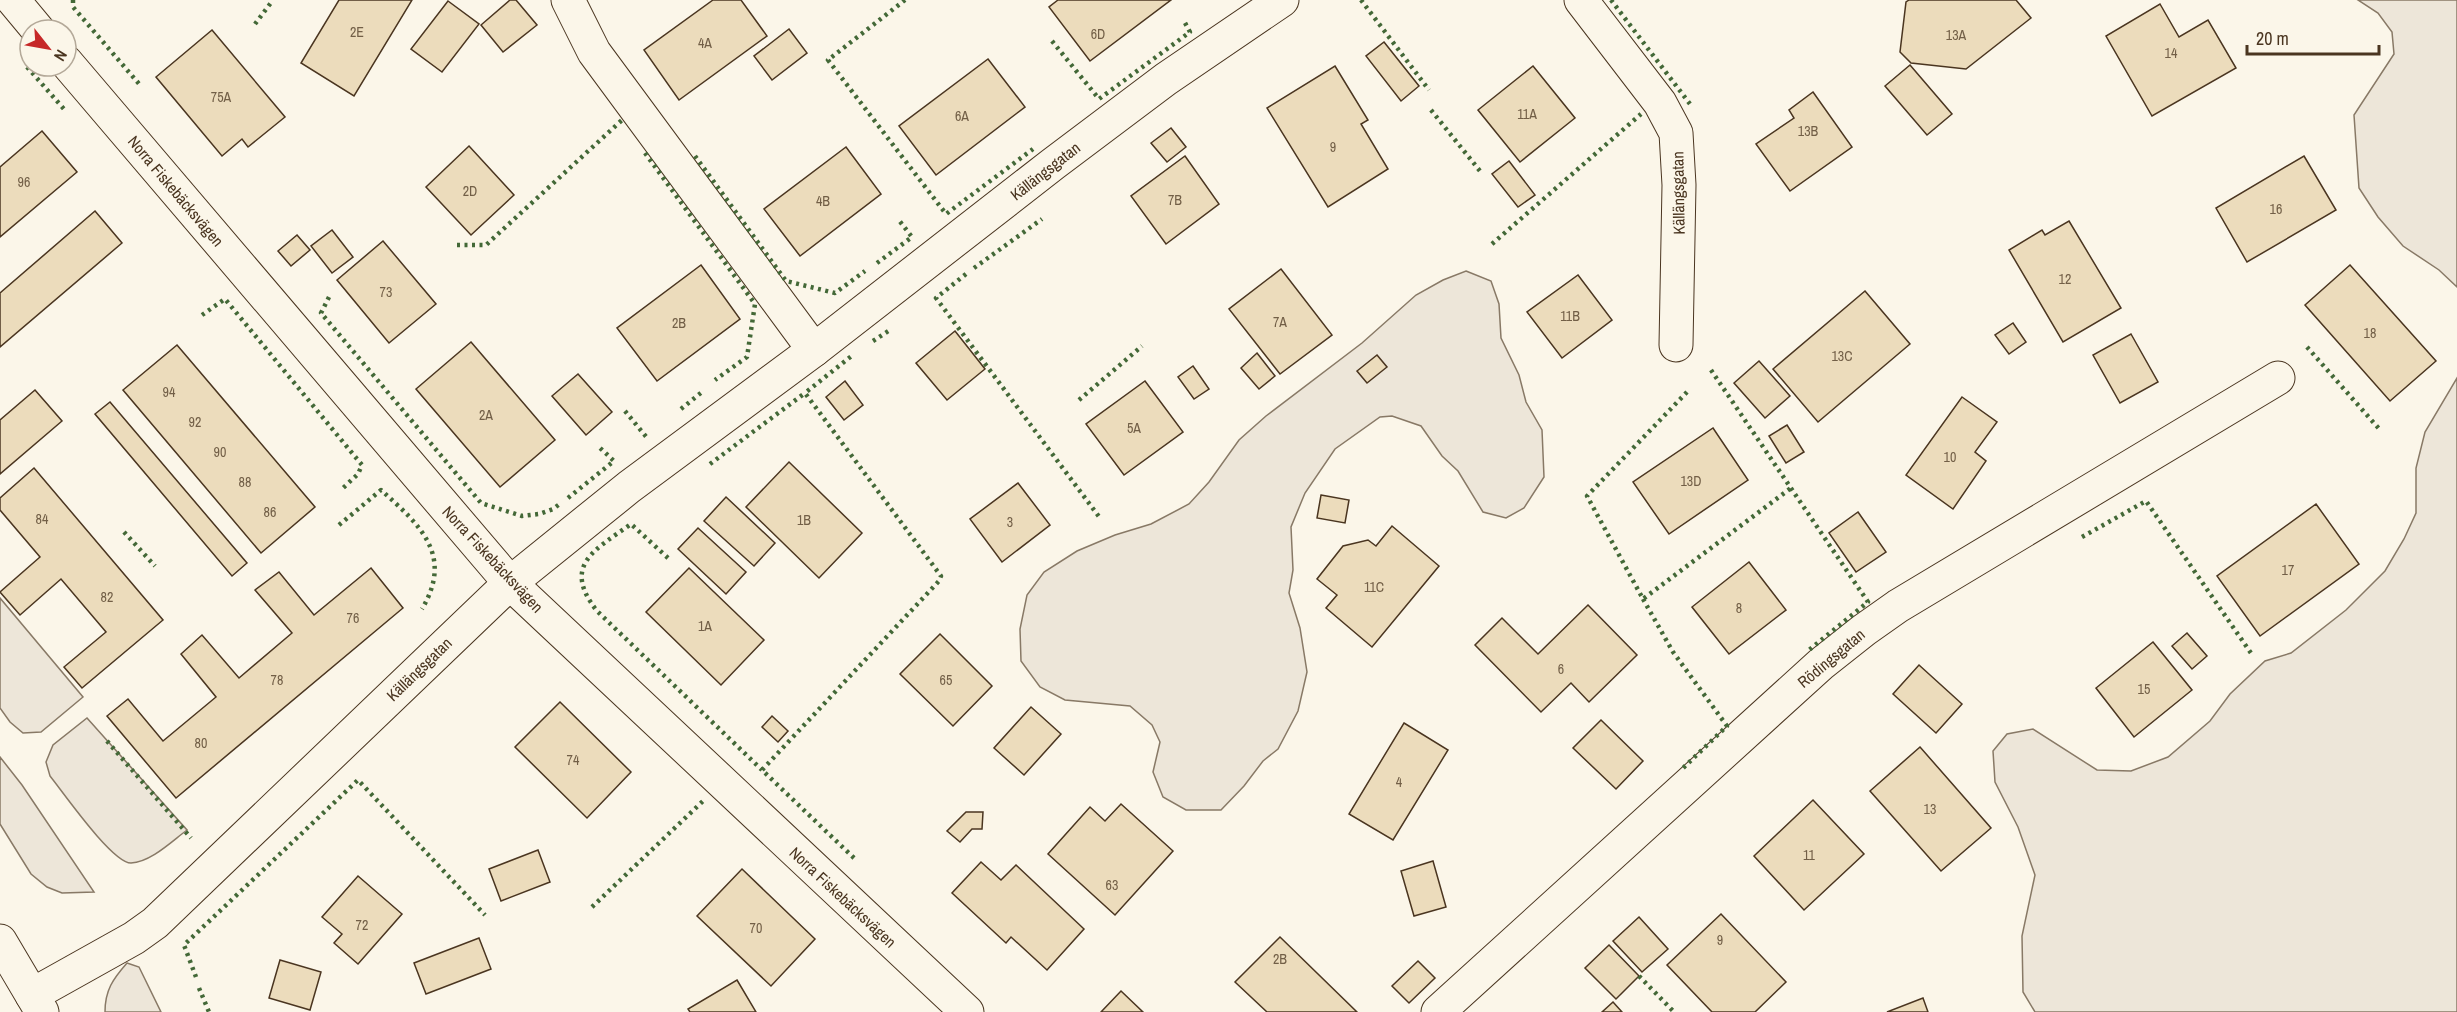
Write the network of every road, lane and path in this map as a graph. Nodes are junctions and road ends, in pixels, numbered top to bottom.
1 (13, 0) edge
2 (568, 0) edge
3 (1282, 0) edge
4 (1581, 0) edge
5 (29, 18) edge
6 (78, 76) edge
7 (1676, 345) dead end
8 (814, 350) junction
9 (2278, 378) dead end
10 (510, 583) junction
11 (0, 941) edge
12 (37, 1004) edge
13 (967, 1012) edge
14 (1438, 1012) edge

1 - 5 street
2 - 8 street
3 - 8 street, Källängsgatan
4 - 7 street, Källängsgatan
6 - 10 street, Norra Fiskebäcksvägen
8 - 10 street, Källängsgatan
9 - 14 street, Rödingsgatan
10 - 12 street, Källängsgatan
10 - 13 street, Norra Fiskebäcksvägen
11 - 12 street

